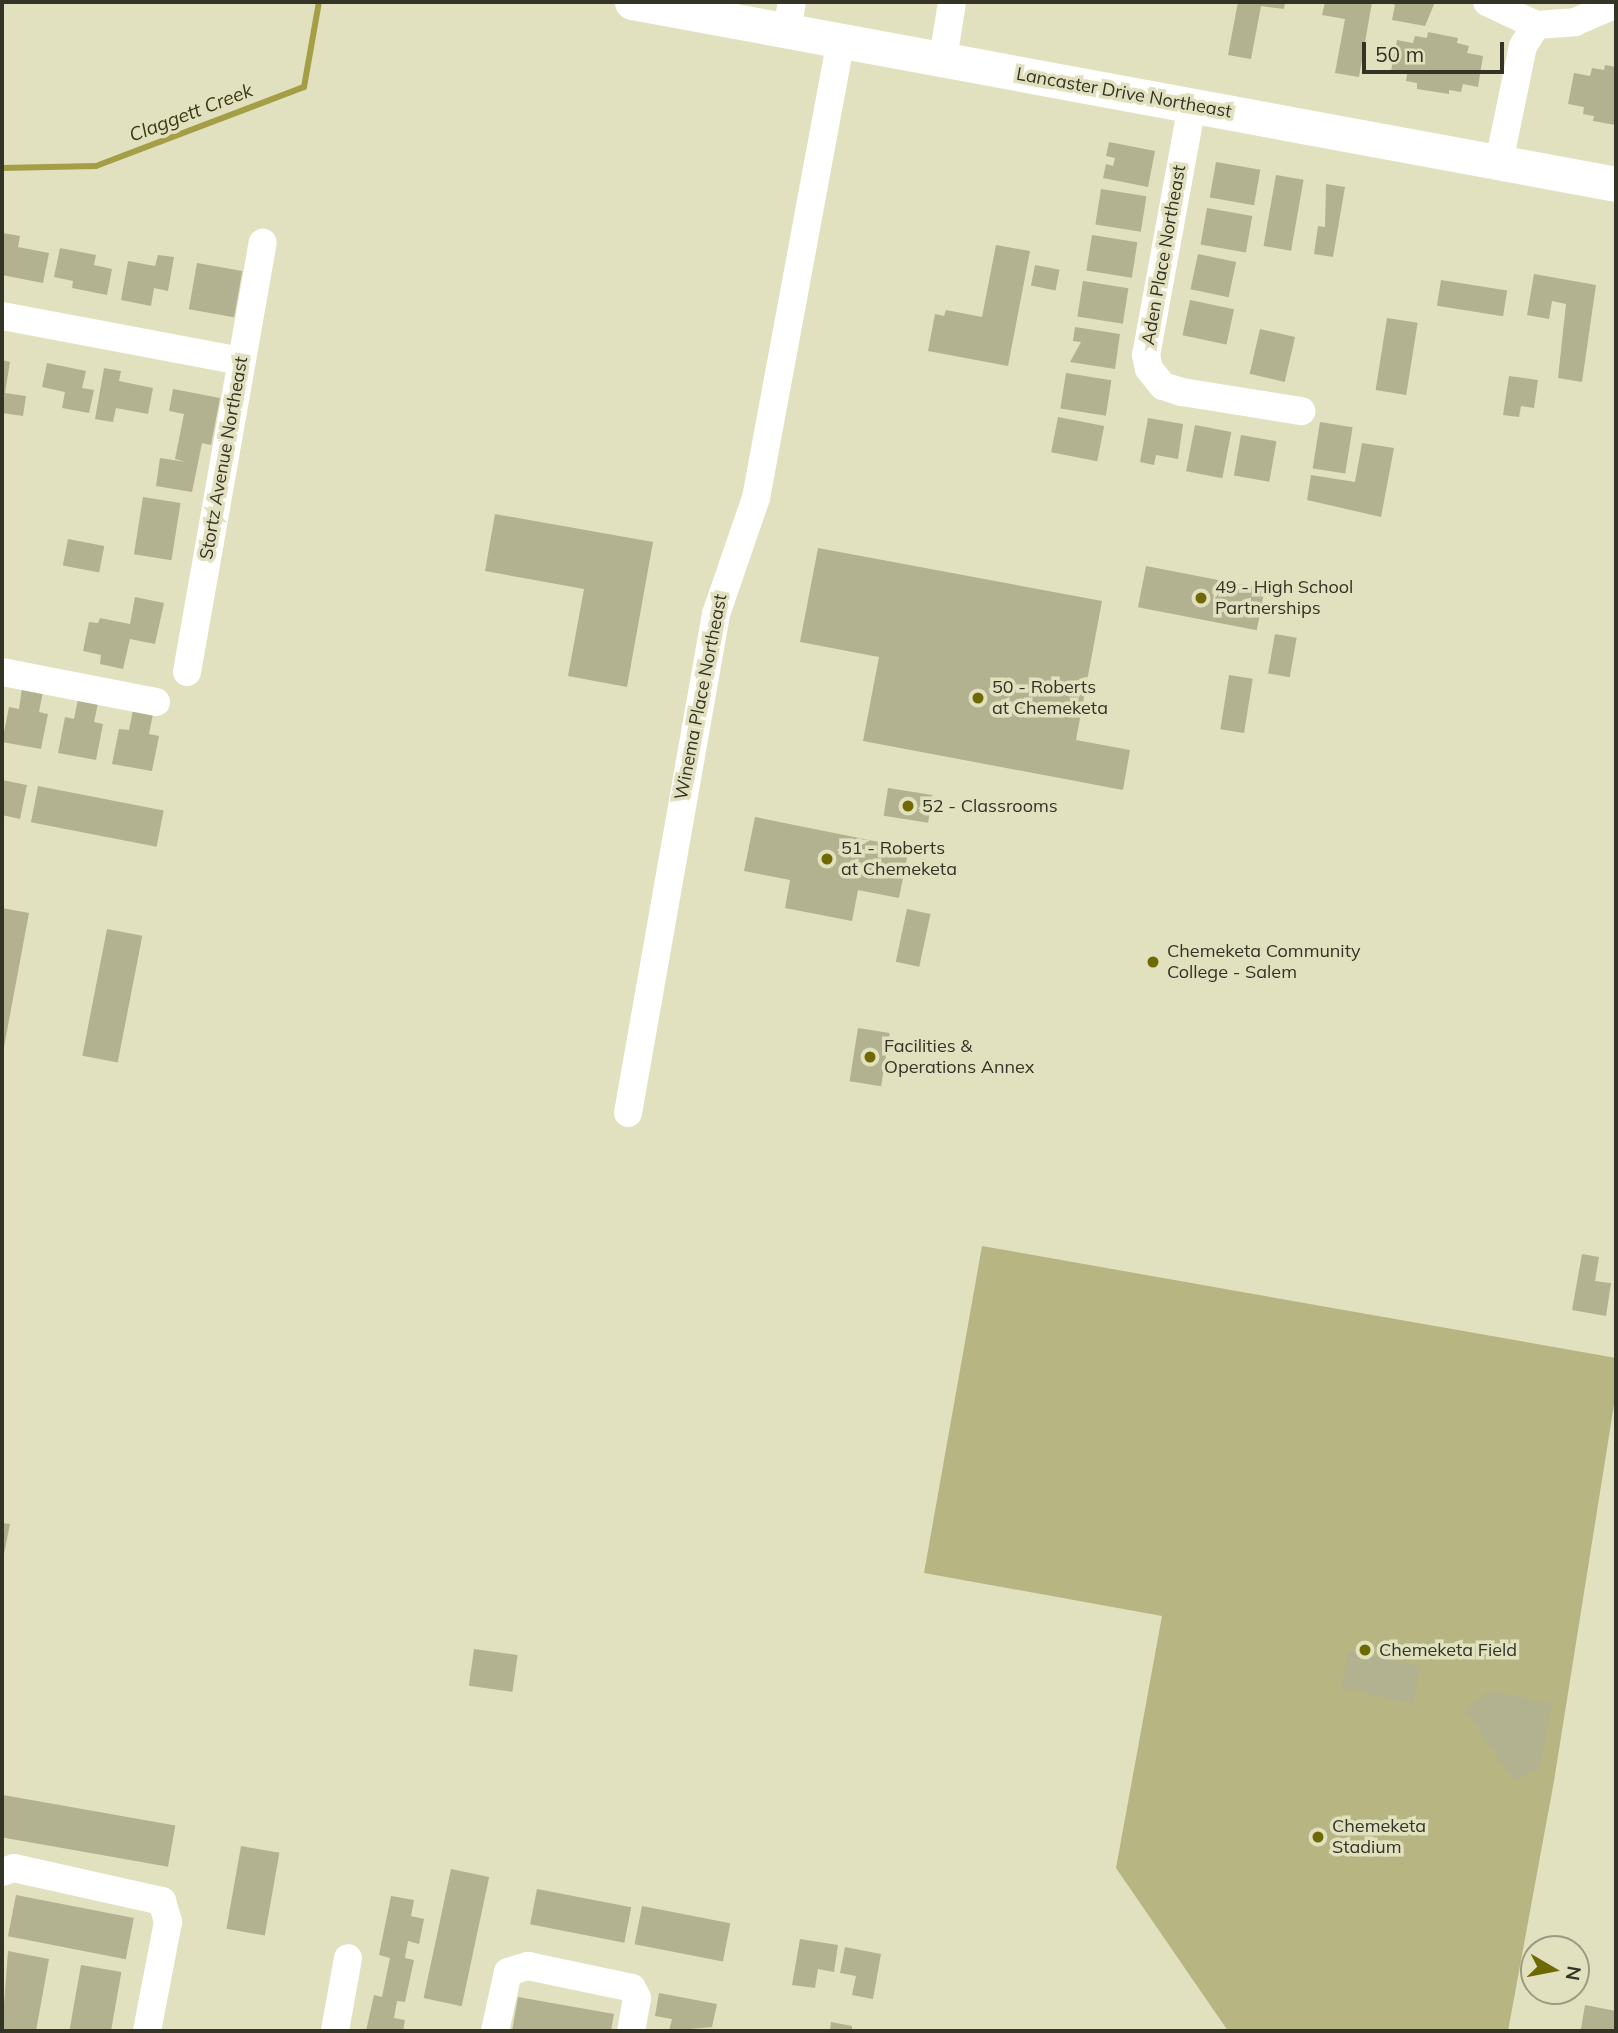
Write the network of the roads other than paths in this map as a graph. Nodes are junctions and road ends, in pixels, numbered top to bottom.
1 (632, 2) edge
2 (952, 2) edge
3 (1487, 2) edge
4 (1616, 4) edge
5 (789, 16) edge
6 (1536, 25) junction
7 (841, 39) junction
8 (943, 59) junction
9 (1192, 105) junction
10 (1508, 164) junction
11 (1616, 184) edge
12 (263, 243) dead end
13 (2, 316) edge
14 (241, 361) junction
15 (1301, 411) dead end
16 (2, 672) edge
17 (187, 672) dead end
18 (156, 702) dead end
19 (628, 1113) dead end
20 (2, 1872) edge
21 (348, 1958) dead end
22 (146, 2031) edge
23 (335, 2031) edge
24 (495, 2031) edge
25 (631, 2031) edge

1 - 5 main road, Lancaster Drive Northeast
2 - 8 street
3 - 6 street
4 - 6 street
5 - 7 main road, Lancaster Drive Northeast
6 - 10 street
7 - 8 main road, Lancaster Drive Northeast
7 - 19 street, Winema Place Northeast
8 - 9 main road, Lancaster Drive Northeast
9 - 10 main road, Lancaster Drive Northeast
9 - 15 street, Aden Place Northeast
10 - 11 main road, Lancaster Drive Northeast
12 - 14 street, Stortz Avenue Northeast
13 - 14 street
14 - 17 street, Stortz Avenue Northeast
16 - 18 street
20 - 22 street
21 - 23 street
24 - 25 street

